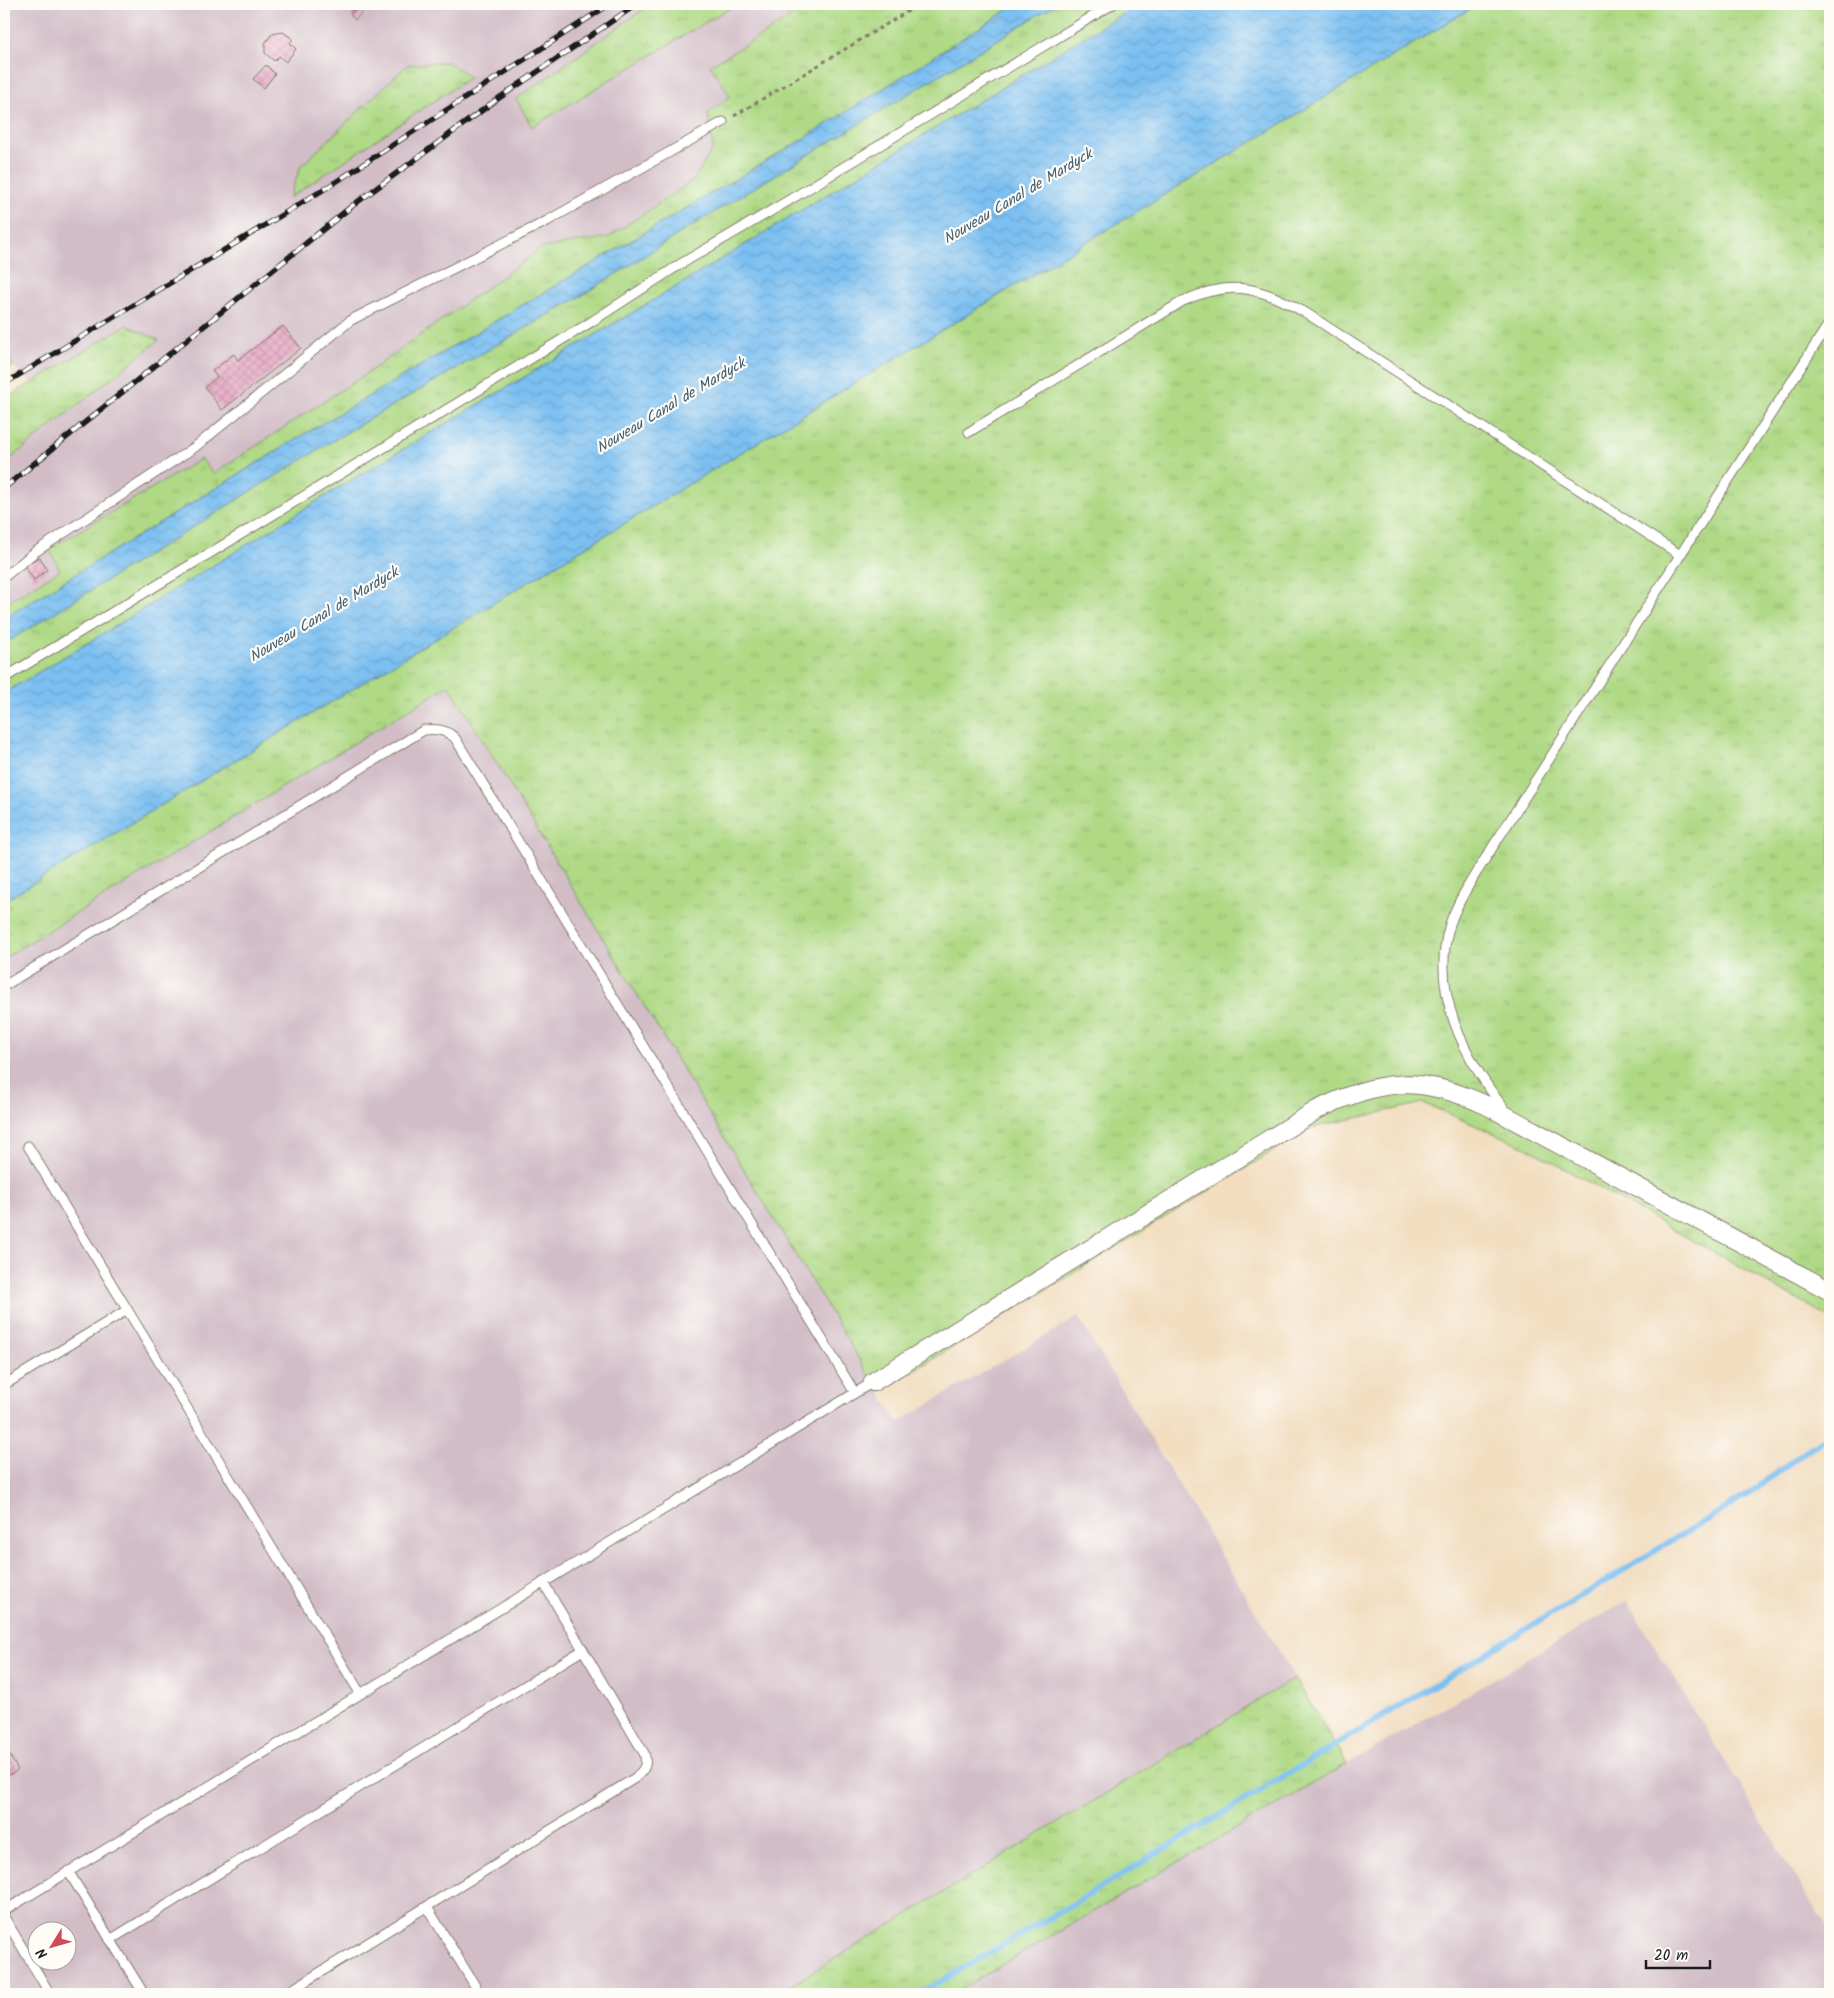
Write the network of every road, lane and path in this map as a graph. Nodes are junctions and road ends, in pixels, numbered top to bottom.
1 (920, 4) edge
2 (1113, 4) edge
3 (723, 122) joint
4 (1830, 322) edge
5 (968, 432) dead end
6 (1680, 555) junction
7 (4, 577) edge
8 (4, 678) edge
9 (4, 986) edge
10 (1511, 1117) junction
11 (28, 1146) dead end
12 (1830, 1291) edge
13 (127, 1310) junction
14 (873, 1382) joint
15 (4, 1385) edge
16 (854, 1393) junction
17 (543, 1582) junction
18 (583, 1650) junction
19 (360, 1693) junction
20 (68, 1871) junction
21 (427, 1906) junction
22 (4, 1911) edge
23 (4, 1917) edge
24 (110, 1940) junction
25 (50, 1994) edge
26 (144, 1994) edge
27 (285, 1994) edge
28 (480, 1994) edge

1 - 3 path
2 - 8 lane
3 - 7 lane
4 - 6 lane
5 - 6 lane
6 - 10 lane
9 - 16 lane
10 - 12 street
10 - 14 street
11 - 13 lane
13 - 15 lane
13 - 19 lane
14 - 16 lane
16 - 17 lane
17 - 18 lane
17 - 19 lane
18 - 21 lane
18 - 24 lane
19 - 20 lane
20 - 22 lane
20 - 24 lane
21 - 27 lane
21 - 28 lane
23 - 25 lane
24 - 26 lane

